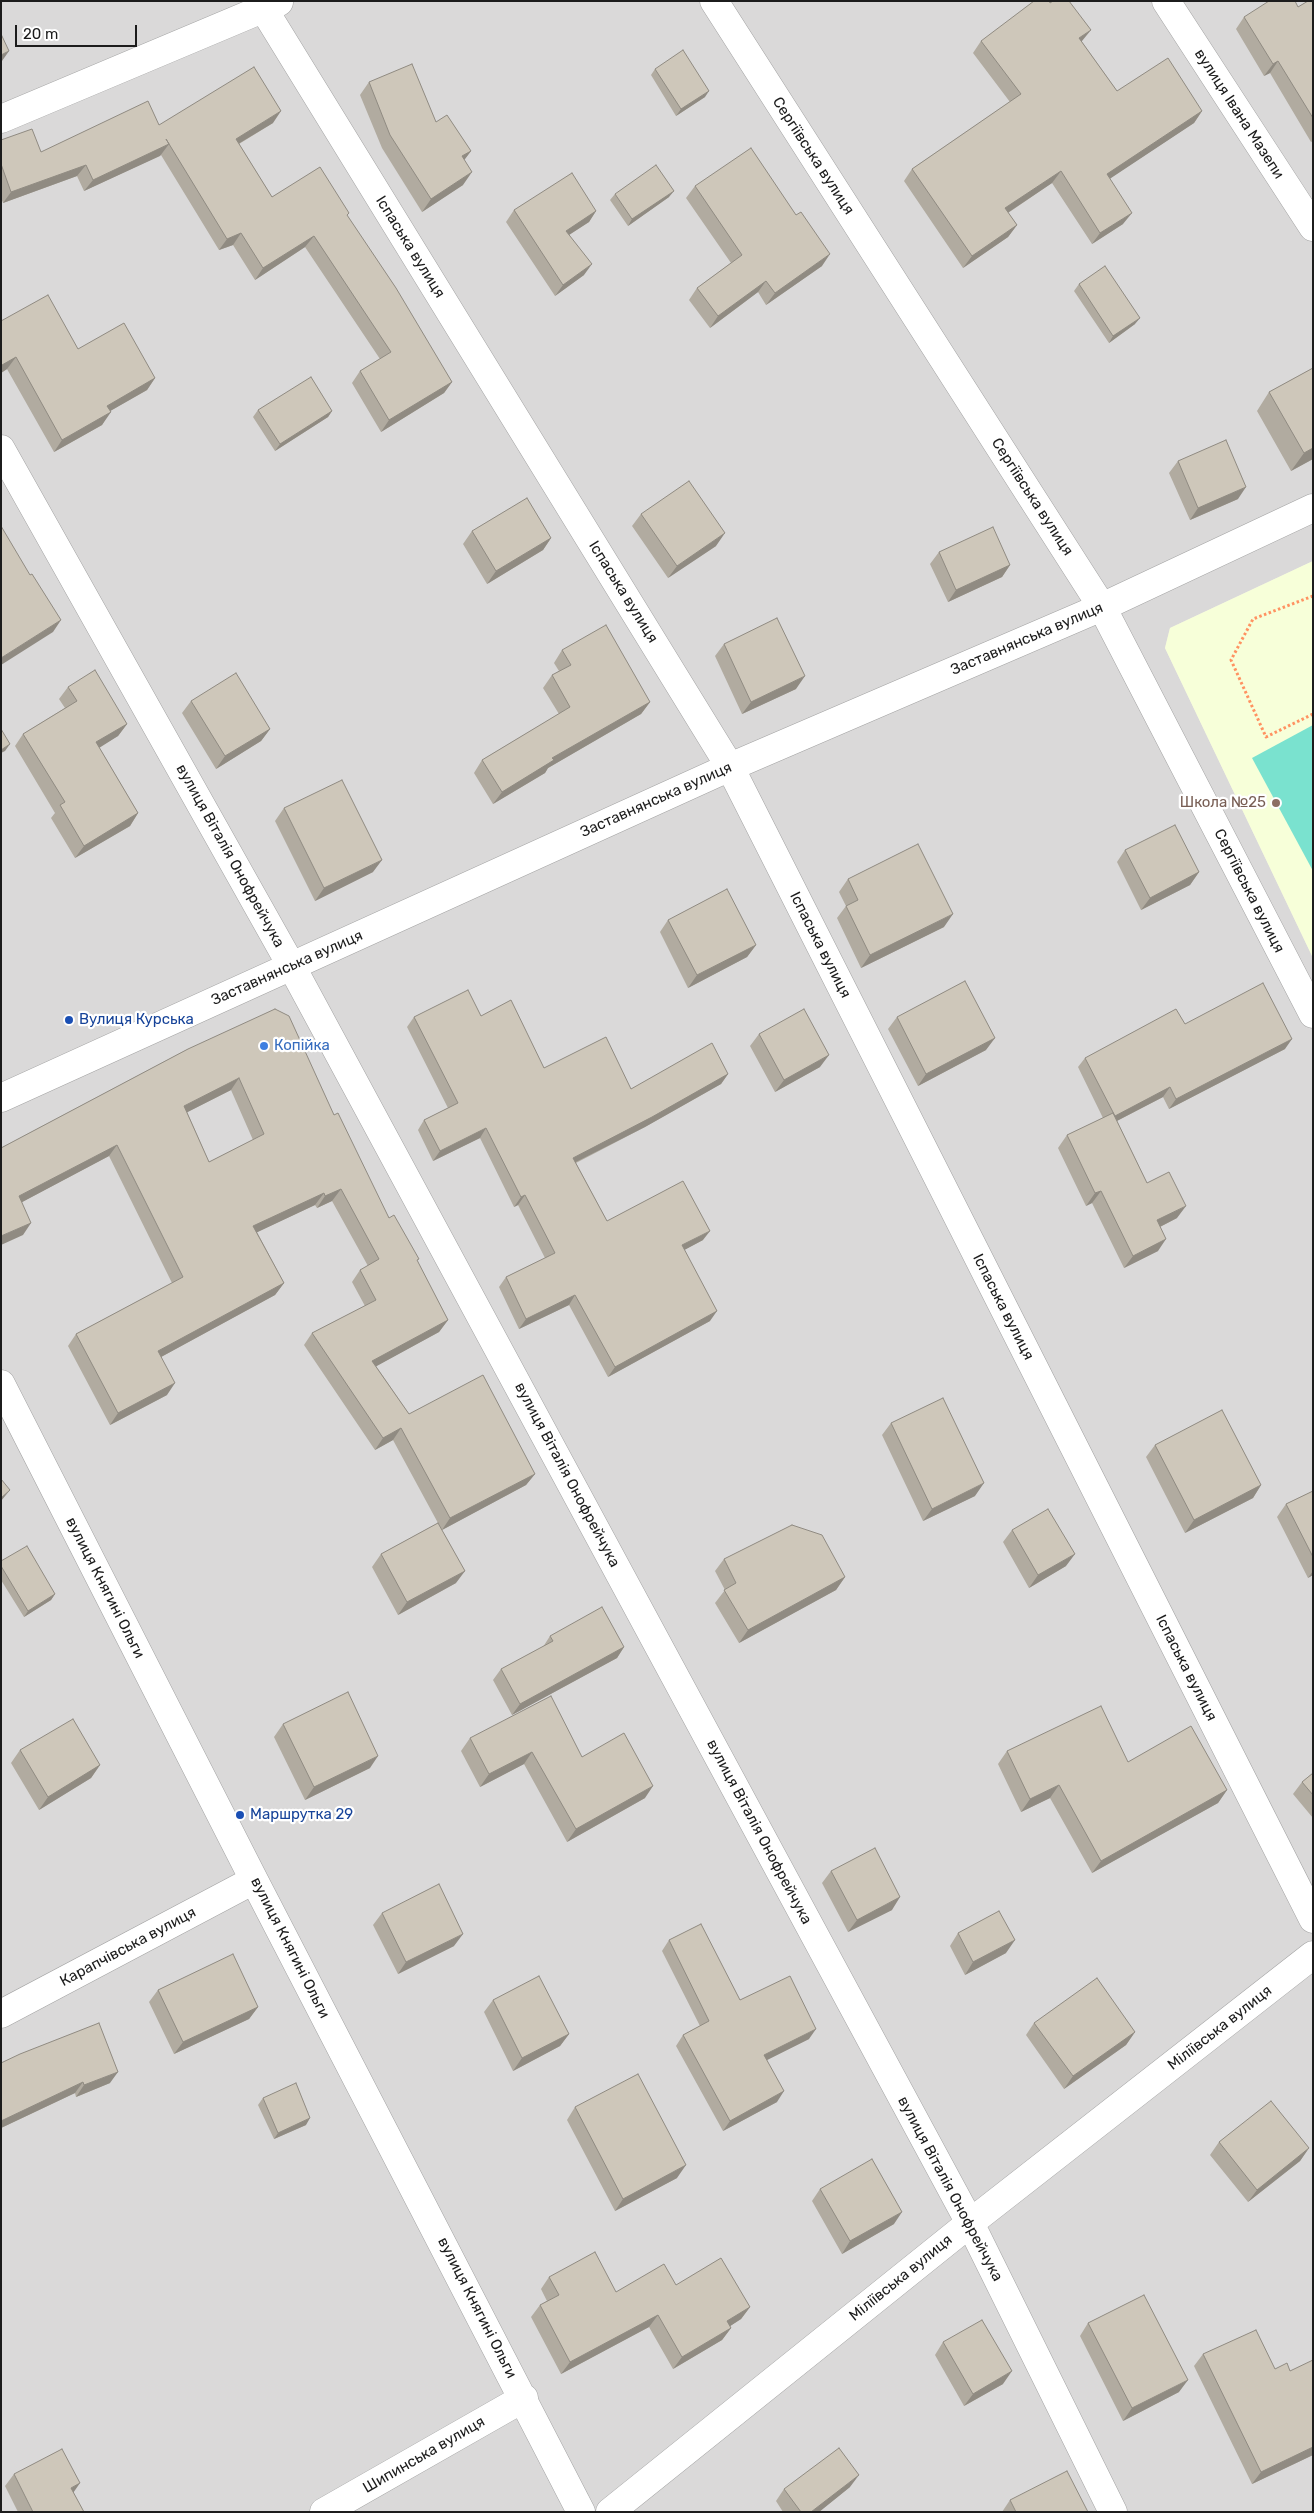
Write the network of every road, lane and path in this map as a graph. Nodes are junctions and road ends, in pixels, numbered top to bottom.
1 (714, 1) edge
2 (1166, 1) edge
3 (272, 5) edge
4 (1, 118) edge
5 (1313, 227) edge
6 (1, 449) edge
7 (1313, 508) edge
8 (1313, 596) edge
9 (1102, 607) junction
10 (1313, 714) edge
11 (730, 767) junction
12 (292, 966) junction
13 (1313, 1014) edge
14 (1, 1098) edge
15 (1, 1384) edge
16 (254, 1880) junction
17 (1313, 1919) edge
18 (1313, 1955) edge
19 (1, 2014) edge
20 (970, 2223) junction
21 (524, 2398) junction
22 (324, 2512) edge
23 (581, 2512) edge
24 (610, 2512) edge
25 (1113, 2512) edge

1 - 9 street, Сергіївська вулиця
2 - 5 street, вулиця Івана Мазепи
3 - 4 street
3 - 11 street, Іспаська вулиця
6 - 12 street, вулиця Віталія Онофрейчука
7 - 9 street, Заставнянська вулиця
8 - 10 path
9 - 11 street, Заставнянська вулиця
9 - 13 street, Сергіївська вулиця
11 - 12 street, Заставнянська вулиця
11 - 17 street, Іспаська вулиця
12 - 14 street, Заставнянська вулиця
12 - 20 street, вулиця Віталія Онофрейчука
15 - 16 street, вулиця Княгині Ольги
16 - 19 street, Карапчівська вулиця
16 - 21 street, вулиця Княгині Ольги
18 - 20 street, Міліївська вулиця
20 - 24 street, Міліївська вулиця
20 - 25 street, вулиця Віталія Онофрейчука
21 - 22 street, Шипинська вулиця
21 - 23 street, вулиця Княгині Ольги

